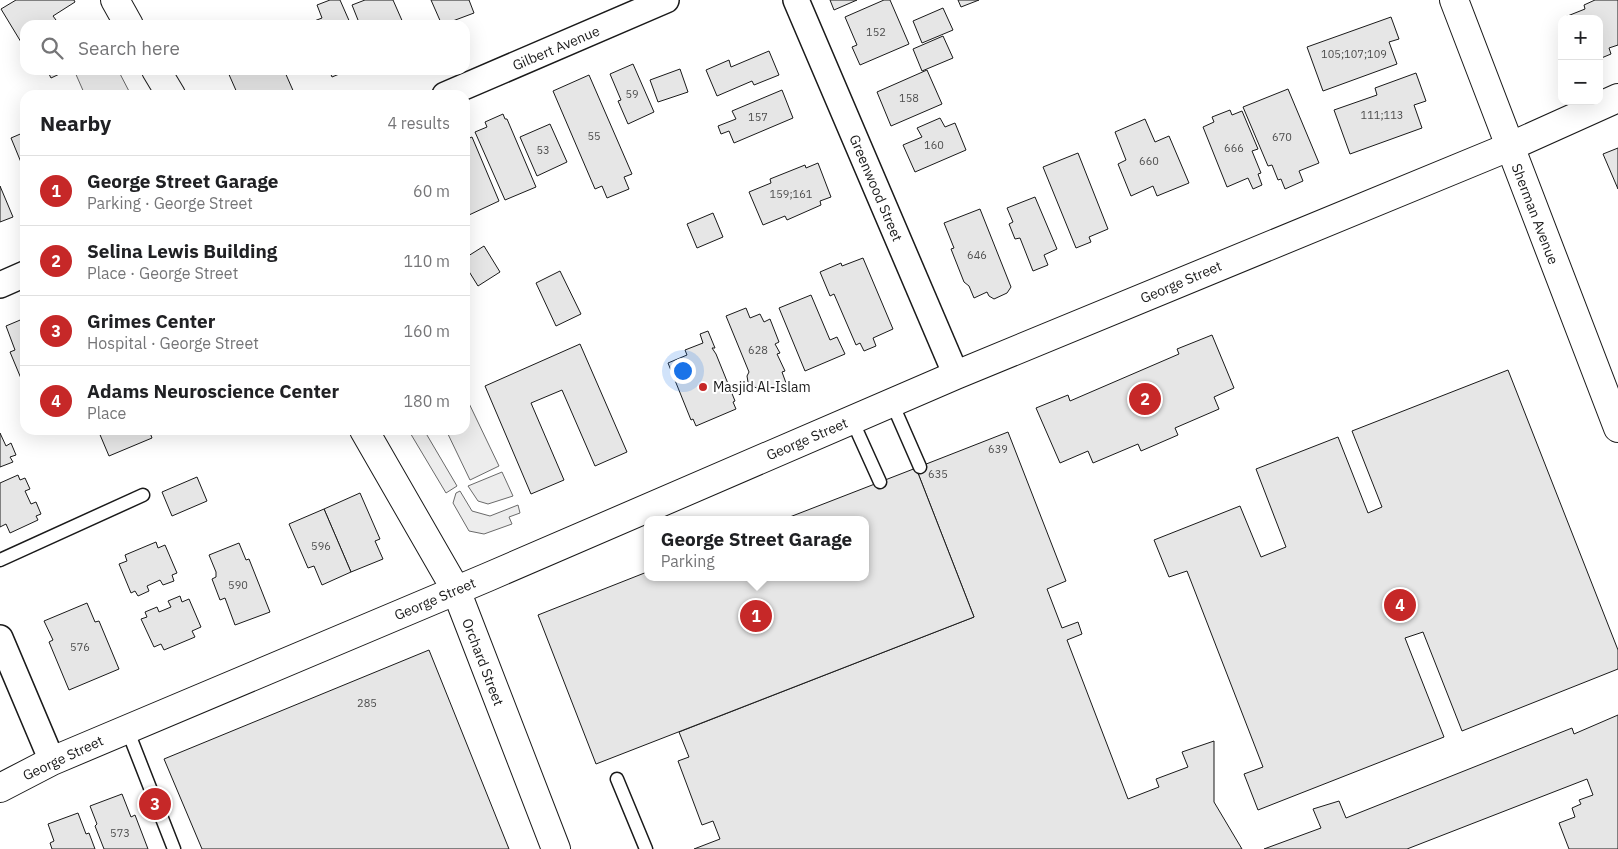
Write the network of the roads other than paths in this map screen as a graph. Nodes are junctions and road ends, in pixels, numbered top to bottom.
1 (114, 0) edge
2 (666, 0) edge
3 (796, 0) edge
4 (1454, 0) edge
5 (126, 20) edge
6 (159, 75) edge
7 (168, 90) edge
8 (457, 90) edge
9 (1618, 98) edge
10 (1509, 146) junction
11 (20, 276) edge
12 (0, 285) edge
13 (956, 375) junction
14 (892, 403) junction
15 (852, 420) junction
16 (1618, 428) edge
17 (367, 435) edge
18 (920, 467) dead end
19 (880, 482) dead end
20 (143, 495) dead end
21 (0, 560) edge
22 (456, 590) junction
23 (0, 638) edge
24 (127, 729) junction
25 (52, 761) junction
26 (617, 779) dead end
27 (0, 788) edge
28 (174, 849) edge
29 (556, 849) edge
30 (646, 849) edge

1 - 5 main road
2 - 8 street, Gilbert Avenue
3 - 13 street, Greenwood Street
4 - 10 main road, Sherman Avenue
6 - 7 main road
9 - 10 main road, George Street
10 - 13 main road, George Street
10 - 16 main road, Sherman Avenue
11 - 12 street
13 - 14 main road, George Street
14 - 15 main road, George Street
14 - 18 lane
15 - 19 lane
15 - 22 main road, George Street
17 - 22 main road, Orchard Street
20 - 21 lane
22 - 24 main road, George Street
22 - 29 main road, Orchard Street
23 - 25 street
24 - 25 main road, George Street
24 - 28 lane
25 - 27 main road, George Street
26 - 30 lane

